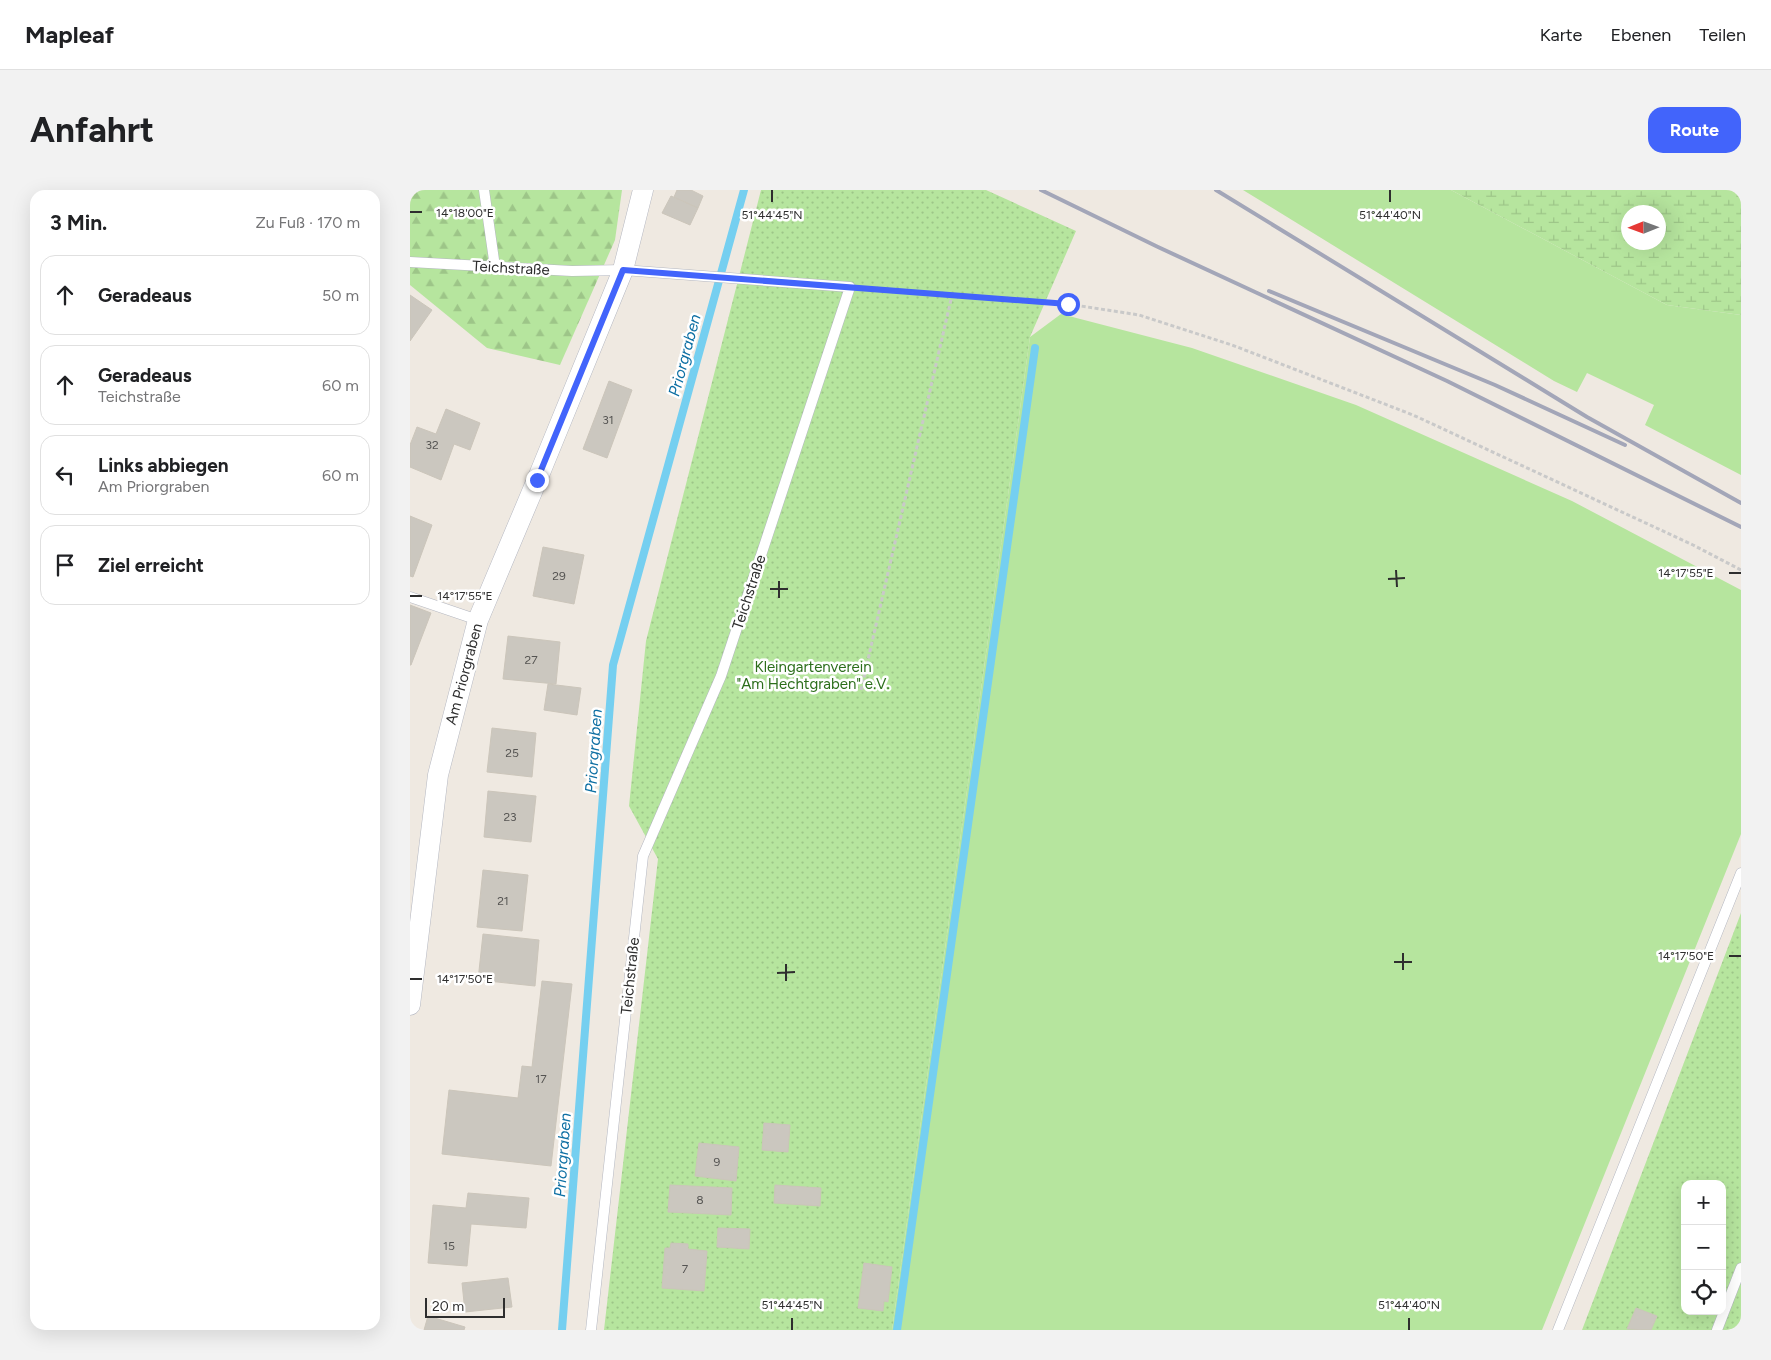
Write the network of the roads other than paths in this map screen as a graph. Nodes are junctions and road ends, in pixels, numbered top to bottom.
1 (484, 190) edge
2 (644, 190) edge
3 (410, 262) edge
4 (494, 267) junction
5 (623, 270) junction
6 (410, 596) edge
7 (478, 620) junction
8 (1741, 873) edge
9 (410, 1006) edge
10 (1741, 1268) edge
11 (591, 1330) edge
12 (1558, 1330) edge
13 (1717, 1330) edge

1 - 4 lane
2 - 5 street, Am Priorgraben
3 - 4 lane, Teichstraße
4 - 5 lane, Teichstraße
5 - 7 street, Am Priorgraben
5 - 11 lane, Teichstraße
6 - 7 lane
7 - 9 street, Am Priorgraben
8 - 12 lane
10 - 13 lane

